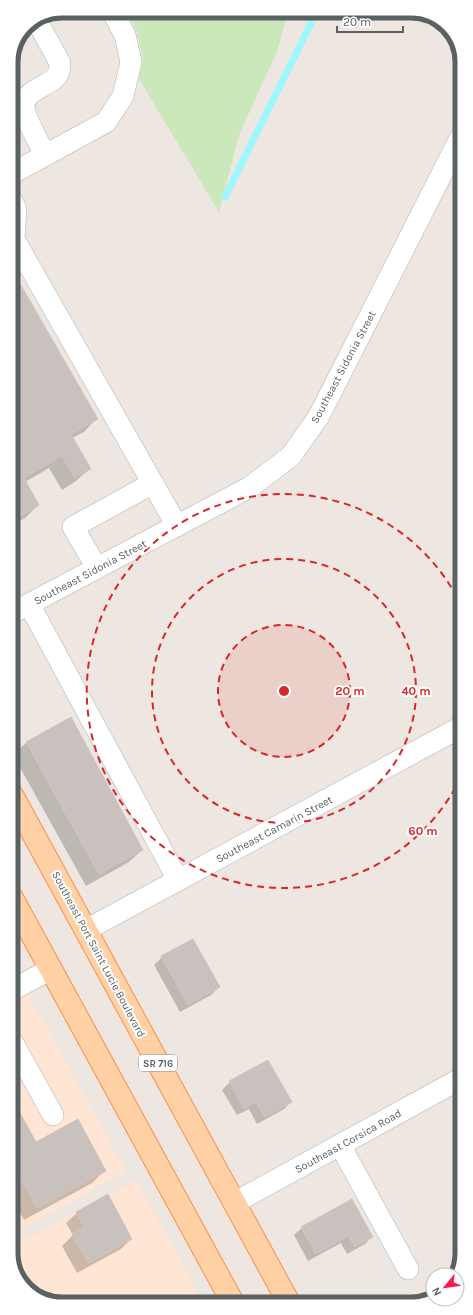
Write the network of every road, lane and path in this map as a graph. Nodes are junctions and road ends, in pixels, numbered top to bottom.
1 (116, 18) edge
2 (39, 25) edge
3 (455, 148) edge
4 (45, 155) junction
5 (18, 170) edge
6 (18, 246) edge
7 (153, 483) junction
8 (177, 526) junction
9 (97, 568) junction
10 (21, 609) edge
11 (455, 730) edge
12 (18, 806) edge
13 (178, 880) junction
14 (18, 909) edge
15 (86, 930) junction
16 (51, 969) junction
17 (18, 987) edge
18 (18, 1052) edge
19 (455, 1082) edge
20 (53, 1115) dead end
21 (340, 1145) junction
22 (234, 1204) junction
23 (408, 1269) dead end
24 (230, 1297) edge
25 (286, 1297) edge

1 - 4 street
2 - 4 street
3 - 8 street, Southeast Sidonia Street
4 - 5 street
6 - 7 street
7 - 8 street
7 - 9 street
8 - 9 street, Southeast Sidonia Street
9 - 10 street, Southeast Sidonia Street
10 - 13 street
11 - 13 street, Southeast Camarin Street
12 - 15 main road, Southeast Port Saint Lucie Boulevard / SR 716
13 - 15 street, Southeast Camarin Street
14 - 16 main road
15 - 22 main road, Southeast Port Saint Lucie Boulevard / SR 716
16 - 17 street
16 - 24 main road
18 - 20 street
19 - 21 street, Southeast Corsica Road
21 - 22 street, Southeast Corsica Road
21 - 23 street
22 - 25 main road, Southeast Port Saint Lucie Boulevard / SR 716

